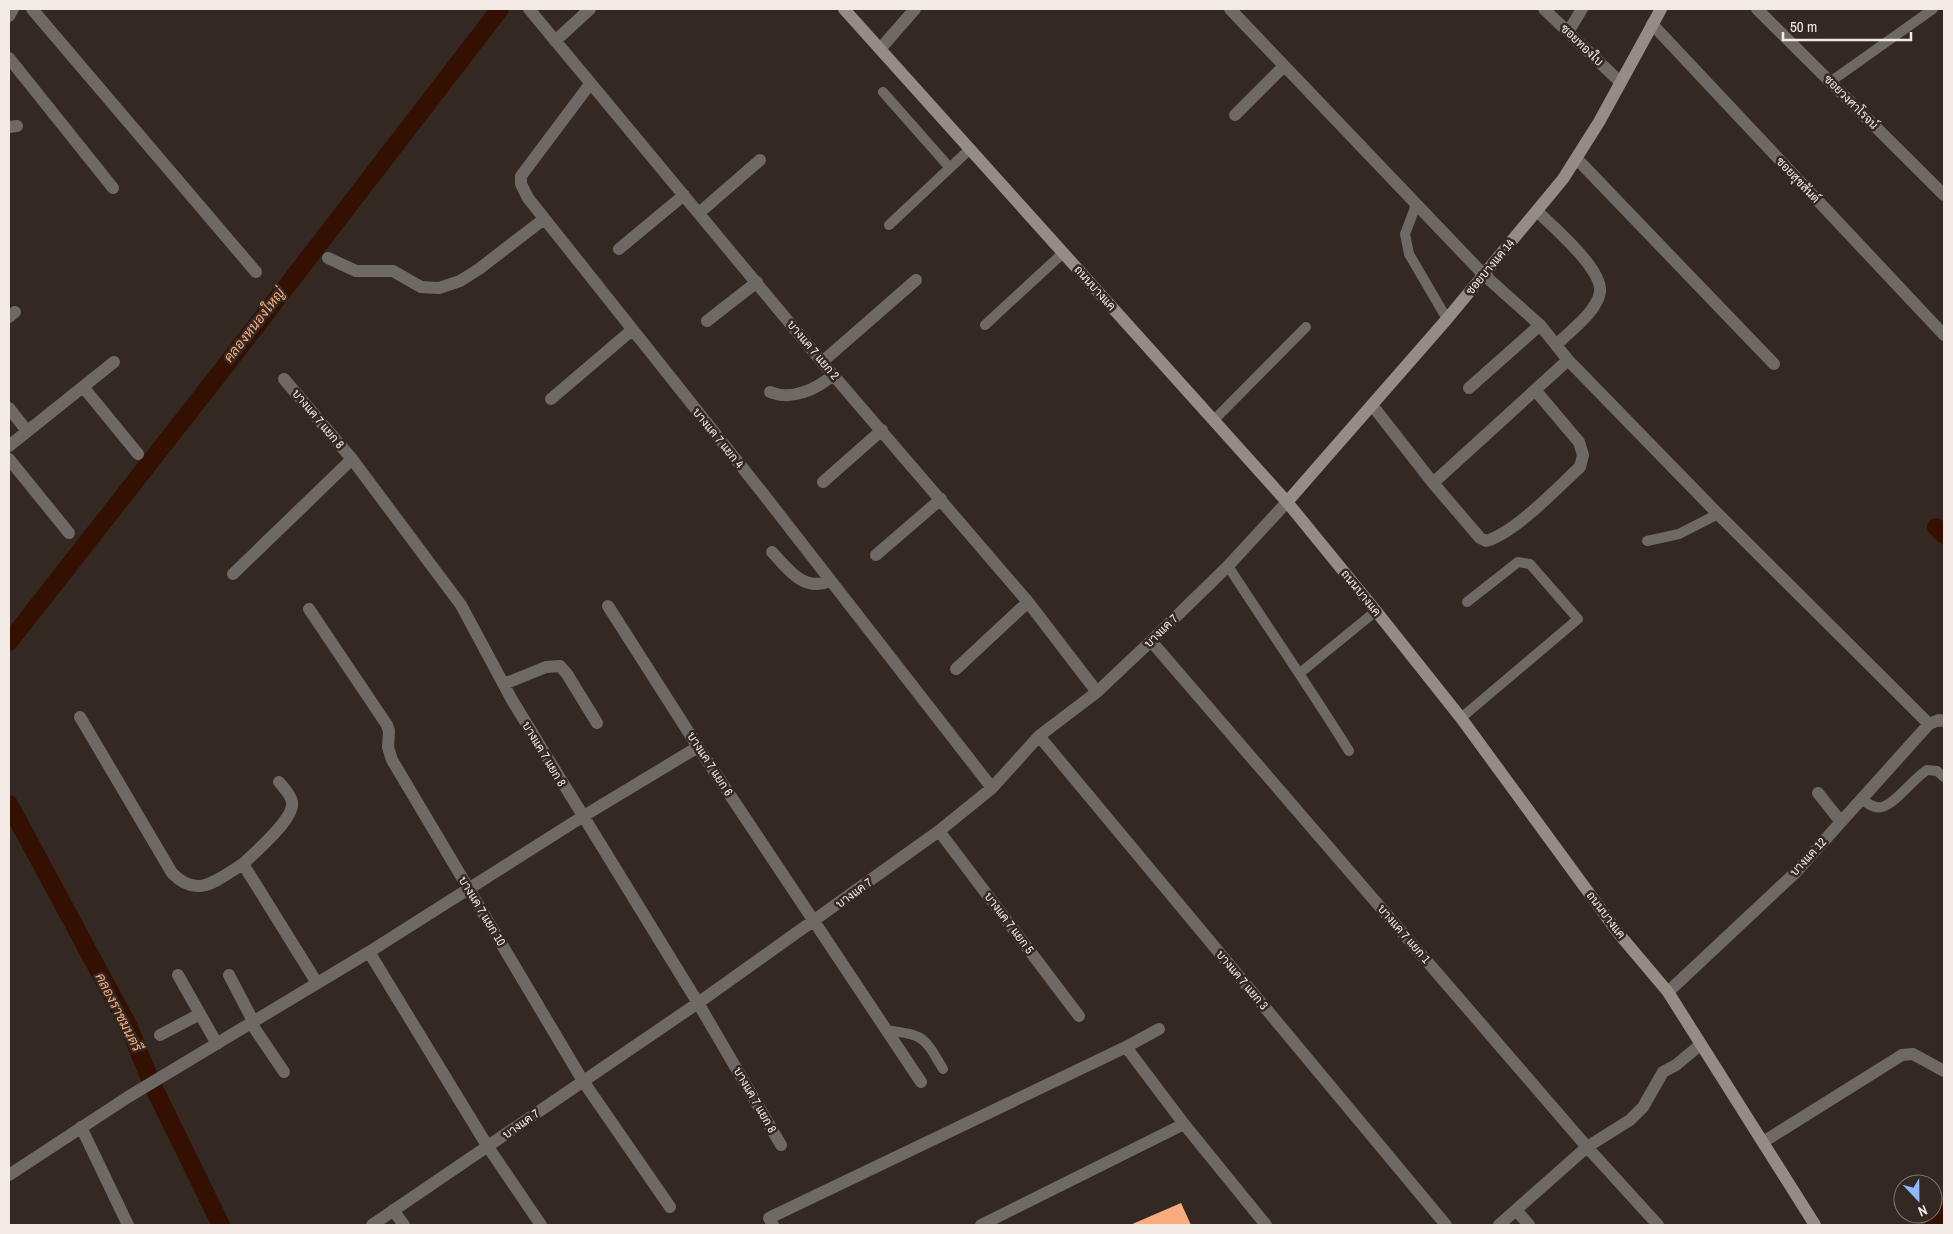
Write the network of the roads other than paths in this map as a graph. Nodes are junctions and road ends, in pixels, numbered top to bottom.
1 (13, 9) edge
2 (32, 9) edge
3 (529, 9) edge
4 (590, 9) edge
5 (844, 9) edge
6 (915, 9) edge
7 (1230, 9) edge
8 (1544, 9) edge
9 (1582, 9) edge
10 (1661, 9) edge
11 (1757, 9) edge
12 (1933, 9) edge
13 (9, 16) edge
14 (1652, 24) junction
15 (1568, 32) junction
16 (555, 41) junction
17 (881, 48) junction
18 (9, 58) edge
19 (1284, 66) junction
20 (1620, 82) junction
21 (1830, 82) junction
22 (590, 84) junction
23 (883, 92) dead end
24 (1236, 115) dead end
25 (970, 149) junction
26 (1577, 159) junction
27 (760, 160) dead end
28 (950, 168) junction
29 (113, 188) dead end
30 (684, 195) junction
31 (1944, 195) edge
32 (1416, 205) junction
33 (1537, 211) junction
34 (699, 212) junction
35 (544, 219) junction
36 (889, 225) dead end
37 (619, 249) dead end
38 (1063, 253) junction
39 (328, 258) dead end
40 (256, 272) dead end
41 (1483, 274) junction
42 (916, 280) dead end
43 (757, 282) junction
44 (1447, 320) junction
45 (707, 321) dead end
46 (985, 325) dead end
47 (1540, 325) junction
48 (1306, 327) dead end
49 (632, 330) junction
50 (1944, 335) edge
51 (1556, 345) junction
52 (1568, 360) junction
53 (114, 362) dead end
54 (822, 362) junction
55 (1774, 364) dead end
56 (834, 375) junction
57 (284, 379) dead end
58 (84, 388) junction
59 (1469, 388) dead end
60 (1535, 390) junction
61 (770, 392) dead end
62 (551, 399) dead end
63 (1372, 404) junction
64 (9, 408) edge
65 (1214, 420) junction
66 (882, 430) junction
67 (27, 431) junction
68 (9, 446) edge
69 (138, 454) dead end
70 (9, 459) edge
71 (352, 459) junction
72 (823, 482) dead end
73 (1433, 483) junction
74 (941, 499) junction
75 (1287, 502) junction
76 (1718, 514) junction
77 (69, 534) dead end
78 (1647, 541) dead end
79 (772, 552) dead end
80 (876, 555) dead end
81 (1228, 566) junction
82 (233, 574) dead end
83 (831, 581) junction
84 (1028, 602) junction
85 (1467, 602) dead end
86 (608, 606) dead end
87 (309, 609) dead end
88 (1376, 611) junction
89 (1151, 641) junction
90 (956, 669) dead end
91 (1300, 673) junction
92 (504, 684) junction
93 (1097, 692) junction
94 (80, 717) dead end
95 (1461, 718) junction
96 (1944, 721) edge
97 (597, 723) dead end
98 (1929, 724) junction
99 (1038, 736) junction
100 (698, 747) junction
101 (1349, 751) dead end
102 (1944, 777) edge
103 (279, 782) dead end
104 (992, 788) junction
105 (1818, 792) dead end
106 (1861, 799) junction
107 (582, 817) junction
108 (1841, 822) junction
109 (939, 831) junction
110 (243, 864) junction
111 (468, 888) junction
112 (814, 921) junction
113 (369, 952) junction
114 (178, 975) dead end
115 (229, 976) dead end
116 (317, 983) junction
117 (1668, 992) junction
118 (698, 1003) junction
119 (200, 1014) junction
120 (1079, 1016) dead end
121 (252, 1022) junction
122 (1159, 1029) dead end
123 (886, 1030) junction
124 (160, 1034) dead end
125 (217, 1044) junction
126 (1700, 1045) junction
127 (1126, 1046) junction
128 (943, 1069) dead end
129 (1944, 1071) edge
130 (284, 1072) dead end
131 (583, 1081) junction
132 (921, 1082) dead end
133 (1184, 1124) junction
134 (81, 1128) junction
135 (1763, 1142) junction
136 (782, 1145) dead end
137 (488, 1147) junction
138 (1587, 1147) junction
139 (10, 1172) edge
140 (670, 1207) dead end
141 (393, 1210) junction
142 (1516, 1210) junction
143 (128, 1225) edge
144 (372, 1225) edge
145 (404, 1225) edge
146 (541, 1225) edge
147 (773, 1225) edge
148 (981, 1225) edge
149 (1266, 1225) edge
150 (1446, 1225) edge
151 (1499, 1225) edge
152 (1529, 1225) edge
153 (1658, 1225) edge
154 (1815, 1225) edge

1 - 13 street
2 - 40 street
3 - 16 street, บางแค 7 แยก 2
4 - 16 street
5 - 17 main road, ถนนบางแค
6 - 17 street
7 - 19 street
8 - 15 street, ซอยทองใบ
9 - 15 street
10 - 14 main road, ซอยบางแค 14
11 - 21 street, ซอยวงศาโรจน์
12 - 21 lane
14 - 20 main road, ซอยบางแค 14
14 - 50 street, ซอยสุขสันต์
15 - 20 street, ซอยทองใบ
16 - 22 street, บางแค 7 แยก 2
17 - 25 main road, ถนนบางแค
18 - 29 street
19 - 24 street
19 - 32 street
20 - 26 main road, ซอยบางแค 14
21 - 31 street, ซอยวงศาโรจน์
22 - 30 street, บางแค 7 แยก 2
22 - 35 street, บางแค 7 แยก 4
23 - 28 lane
25 - 28 lane
25 - 38 main road, ถนนบางแค
26 - 33 main road, ซอยบางแค 14
26 - 55 street
27 - 34 street
28 - 36 lane
30 - 34 street, บางแค 7 แยก 2
30 - 37 street
32 - 41 street
32 - 44 lane
33 - 41 main road, ซอยบางแค 14
33 - 51 street
34 - 43 street, บางแค 7 แยก 2
35 - 39 street
35 - 49 street, บางแค 7 แยก 4
38 - 46 lane
38 - 65 main road, ถนนบางแค
41 - 44 main road, ซอยบางแค 14
41 - 47 street
42 - 54 street
43 - 45 street
43 - 54 street, บางแค 7 แยก 2
44 - 63 main road, ซอยบางแค 14
47 - 51 street
47 - 59 street
48 - 65 lane
49 - 62 street
49 - 83 street, บางแค 7 แยก 4
51 - 52 street
52 - 60 street
52 - 76 street
53 - 58 street
54 - 56 street, บางแค 7 แยก 2
56 - 61 street
56 - 66 street, บางแค 7 แยก 2
57 - 71 street, บางแค 7 แยก 8
58 - 67 street
58 - 69 street
60 - 73 street
60 - 73 street
63 - 73 street
63 - 75 main road, ซอยบางแค 14
64 - 67 street
65 - 75 main road, ถนนบางแค
66 - 72 street
66 - 74 street, บางแค 7 แยก 2
67 - 68 street
70 - 77 street
71 - 82 street
71 - 92 street, บางแค 7 แยก 8
74 - 80 street
74 - 84 street, บางแค 7 แยก 2
75 - 81 street, บางแค 7
75 - 88 main road, ถนนบางแค
76 - 78 lane
76 - 98 street
79 - 83 street
81 - 89 street, บางแค 7
81 - 91 lane
83 - 104 street, บางแค 7 แยก 4
84 - 90 street
84 - 93 street, บางแค 7 แยก 2
85 - 95 lane
86 - 100 street, บางแค 7 แยก 6
87 - 111 street, บางแค 7 แยก 10
88 - 91 lane
88 - 95 main road, ถนนบางแค
89 - 93 street, บางแค 7
89 - 138 street, บางแค 7 แยก 1
91 - 101 lane
92 - 97 street
92 - 107 street, บางแค 7 แยก 8
93 - 99 street, บางแค 7
94 - 110 street
95 - 117 main road, ถนนบางแค
96 - 98 street
98 - 106 street, บางแค 12
99 - 104 street, บางแค 7
99 - 150 street, บางแค 7 แยก 3
100 - 107 street
100 - 112 street, บางแค 7 แยก 6
102 - 106 lane
103 - 110 street
104 - 109 street, บางแค 7
105 - 108 street
106 - 108 street, บางแค 12
107 - 111 street
107 - 118 street, บางแค 7 แยก 8
108 - 117 street, บางแค 12
109 - 112 street, บางแค 7
109 - 120 street, บางแค 7 แยก 5
110 - 116 street
111 - 113 street
111 - 131 street, บางแค 7 แยก 10
112 - 118 street, บางแค 7
112 - 123 street, บางแค 7 แยก 6
113 - 116 street
113 - 137 street
114 - 119 street
115 - 121 street
116 - 121 street
117 - 126 main road, ถนนบางแค
118 - 131 street, บางแค 7
118 - 136 street, บางแค 7 แยก 8
119 - 124 street
119 - 125 street
121 - 125 street
121 - 130 street
122 - 127 street
123 - 128 lane
123 - 132 street, บางแค 7 แยก 6
125 - 134 street
126 - 135 main road, ถนนบางแค
126 - 138 street
127 - 133 street
127 - 147 street
129 - 135 street
131 - 137 street, บางแค 7
131 - 140 street, บางแค 7 แยก 10
133 - 148 street
133 - 149 street
134 - 139 street
134 - 143 street
135 - 154 main road, ถนนบางแค
137 - 141 street, บางแค 7
137 - 146 street
138 - 142 street
138 - 153 street, บางแค 7 แยก 1
141 - 144 street, บางแค 7
141 - 145 street
142 - 151 street
142 - 152 street

